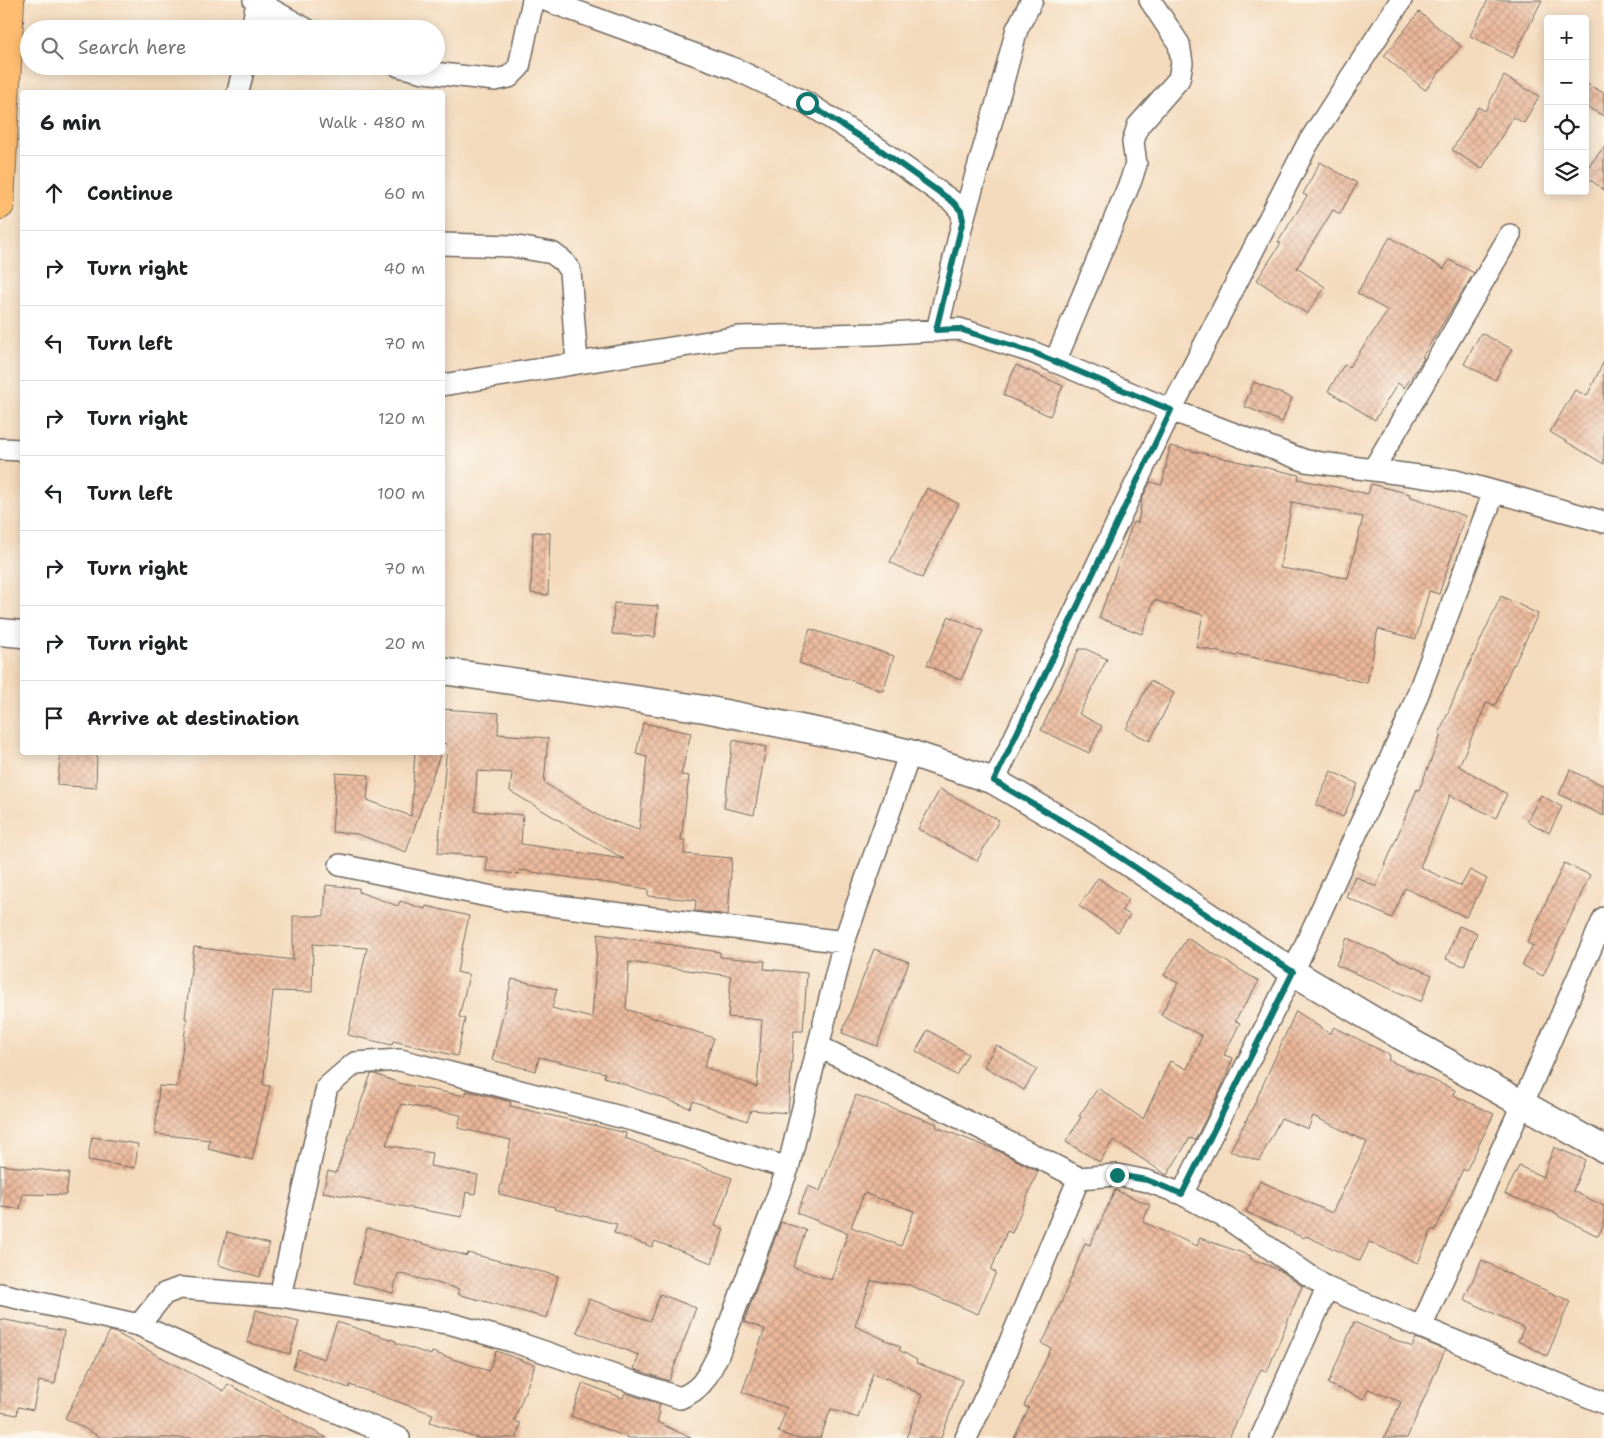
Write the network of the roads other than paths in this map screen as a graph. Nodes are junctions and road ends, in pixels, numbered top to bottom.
1 (10, 0) edge
2 (533, 0) edge
3 (545, 0) edge
4 (1032, 0) edge
5 (1150, 0) edge
6 (1401, 0) edge
7 (256, 1) edge
8 (253, 20) edge
9 (290, 20) edge
10 (445, 74) edge
11 (242, 75) edge
12 (238, 90) edge
13 (0, 205) edge
14 (963, 220) junction
15 (1510, 234) dead end
16 (445, 244) edge
17 (936, 330) junction
18 (1055, 362) junction
19 (577, 363) junction
20 (445, 385) edge
21 (1171, 410) junction
22 (0, 449) edge
23 (20, 450) edge
24 (1373, 470) junction
25 (1494, 492) junction
26 (1604, 522) edge
27 (0, 632) edge
28 (20, 634) edge
29 (445, 671) edge
30 (910, 753) junction
31 (994, 781) junction
32 (340, 864) dead end
33 (1604, 918) edge
34 (844, 942) junction
35 (1293, 972) junction
36 (818, 1046) junction
37 (1522, 1105) junction
38 (1604, 1149) edge
39 (788, 1168) junction
40 (1079, 1178) junction
41 (1182, 1194) junction
42 (1327, 1288) junction
43 (0, 1294) edge
44 (280, 1296) junction
45 (139, 1325) junction
46 (1421, 1327) junction
47 (1604, 1403) edge
48 (399, 1438) edge
49 (966, 1438) edge
50 (1261, 1438) edge

1 - 13 main road
2 - 10 street
3 - 14 street
4 - 14 street
5 - 18 street
6 - 21 street
7 - 8 street
7 - 9 street
11 - 12 street
14 - 17 street
15 - 24 street
16 - 19 street
17 - 18 street
17 - 19 street
18 - 21 street
19 - 20 street
21 - 24 street
21 - 31 street
22 - 23 street
24 - 25 street
25 - 26 street
25 - 35 street
27 - 28 street
29 - 30 street
30 - 31 street
30 - 34 street
31 - 35 street
32 - 34 street
33 - 37 street
34 - 36 street
35 - 37 street
35 - 41 street
36 - 39 street
36 - 40 street
37 - 38 street
37 - 46 street
39 - 44 street
39 - 44 street
40 - 41 street
40 - 49 street
41 - 42 street
42 - 46 street
42 - 50 street
43 - 45 street
44 - 45 street
45 - 48 street
46 - 47 street

